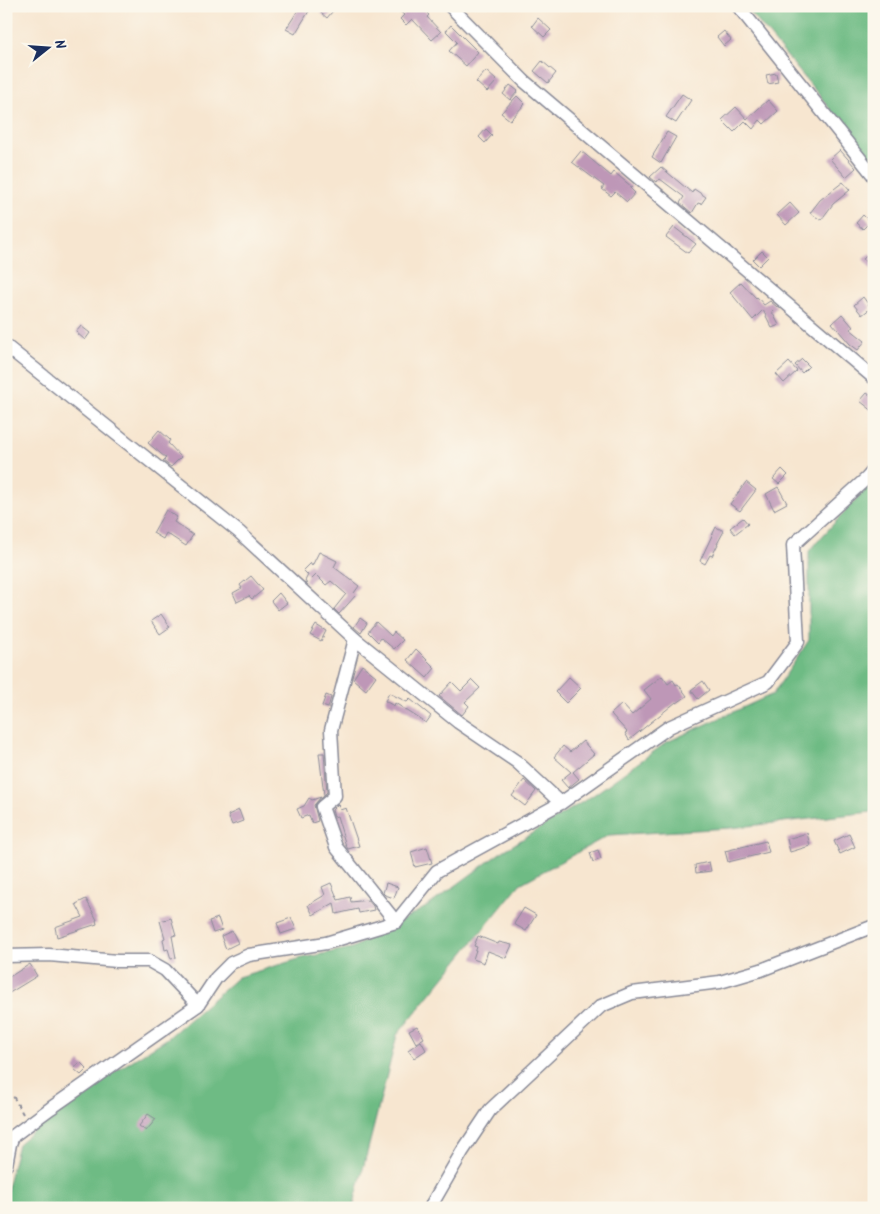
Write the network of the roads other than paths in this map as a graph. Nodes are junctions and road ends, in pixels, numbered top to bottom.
1 (450, 6) edge
2 (738, 6) edge
3 (874, 176) edge
4 (6, 346) edge
5 (874, 378) edge
6 (874, 470) edge
7 (355, 639) junction
8 (561, 803) junction
9 (396, 922) junction
10 (874, 926) edge
11 (6, 956) edge
12 (198, 1006) junction
13 (6, 1165) edge
14 (432, 1208) edge

1 - 5 street
2 - 3 street
4 - 7 street
6 - 8 street
7 - 8 street
7 - 9 street
8 - 9 street
9 - 12 street
10 - 14 street
11 - 12 street
12 - 13 street

